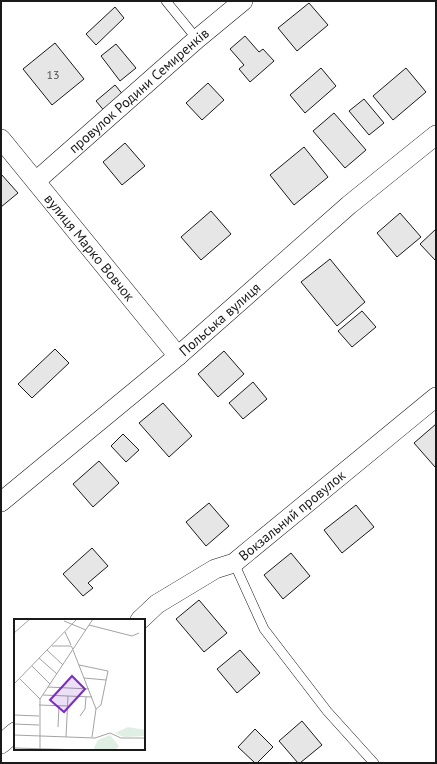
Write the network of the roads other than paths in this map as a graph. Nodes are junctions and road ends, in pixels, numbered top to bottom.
1 (166, 1) edge
2 (243, 1) edge
3 (197, 39) junction
4 (436, 135) edge
5 (1, 139) edge
6 (36, 181) junction
7 (178, 356) junction
8 (436, 397) edge
9 (1, 502) edge
10 (234, 563) junction
11 (141, 619) edge
12 (14, 733) edge
13 (1, 744) edge
14 (374, 763) edge

1 - 3 lane
2 - 3 street, провулок Родини Семиренків
3 - 6 street, провулок Родини Семиренків
4 - 7 street, Польська вулиця
5 - 6 street, вулиця Марко Вовчок
6 - 7 street, вулиця Марко Вовчок
7 - 9 street, Польська вулиця
8 - 10 street, Вокзальний провулок
10 - 11 street, Вокзальний провулок
10 - 14 lane
12 - 13 street

